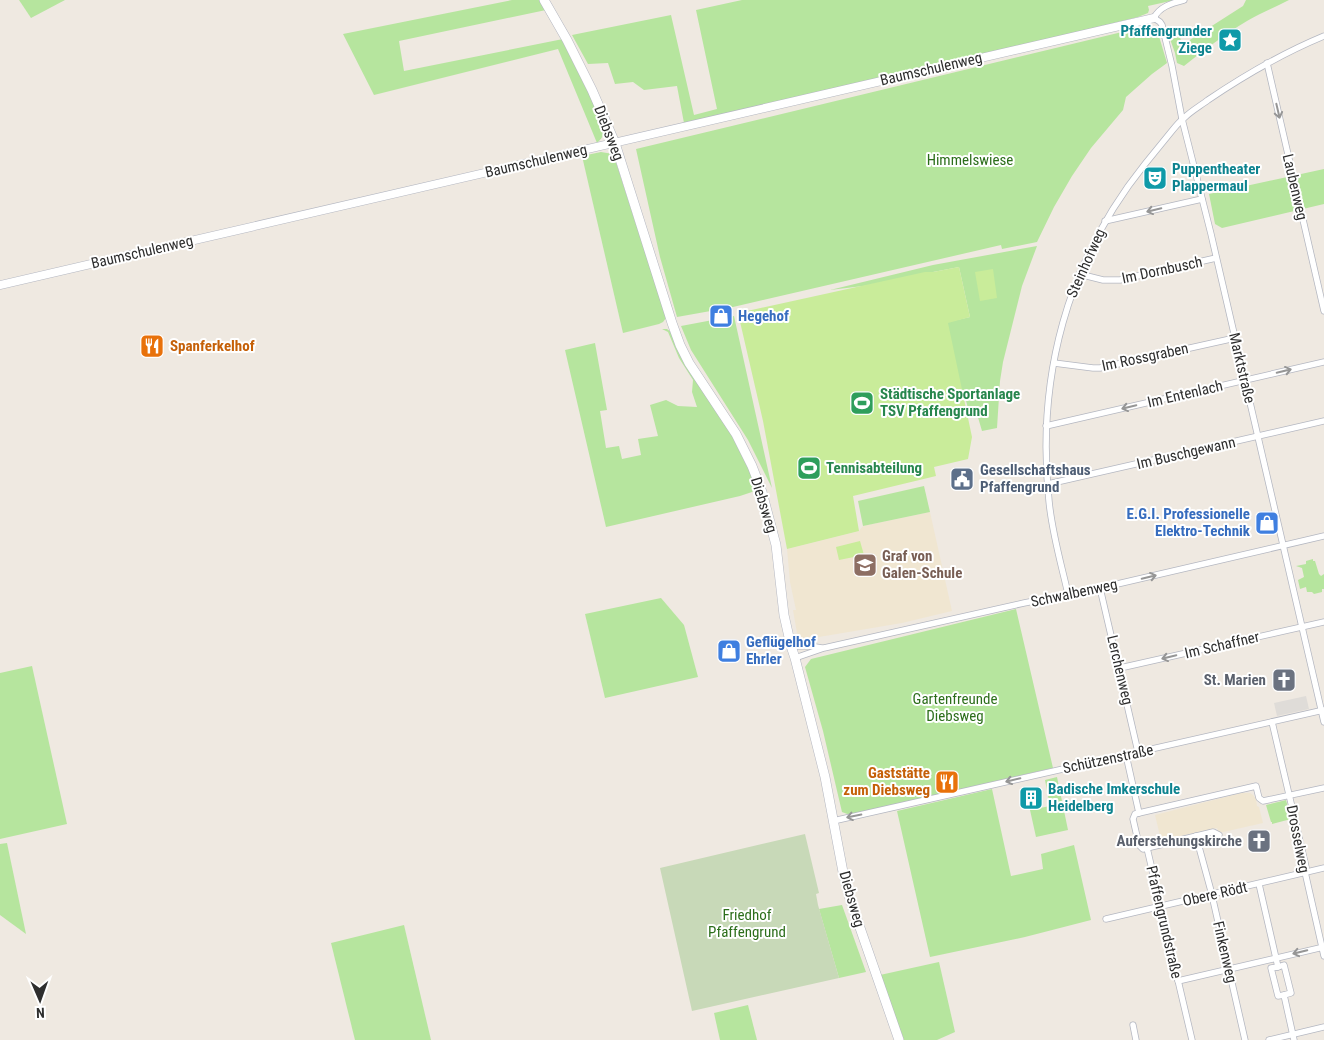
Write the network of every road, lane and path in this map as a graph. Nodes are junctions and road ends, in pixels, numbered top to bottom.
1 (544, 0) edge
2 (1184, 0) edge
3 (1154, 18) junction
4 (1324, 36) edge
5 (1267, 63) junction
6 (1182, 119) junction
7 (615, 143) junction
8 (1202, 199) junction
9 (1106, 221) junction
10 (1216, 258) junction
11 (1079, 274) junction
12 (0, 285) edge
13 (1324, 311) edge
14 (1235, 338) junction
15 (1054, 362) junction
16 (1324, 362) edge
17 (1245, 380) junction
18 (1324, 421) edge
19 (1046, 426) junction
20 (1258, 436) junction
21 (1048, 484) junction
22 (1324, 536) edge
23 (1283, 545) junction
24 (1100, 588) junction
25 (1068, 594) junction
26 (1324, 622) edge
27 (1302, 627) junction
28 (790, 646) junction
29 (824, 648) junction
30 (798, 657) junction
31 (1120, 668) junction
32 (1323, 710) edge
33 (1272, 722) junction
34 (1324, 722) edge
35 (1138, 752) junction
36 (1126, 755) junction
37 (1324, 788) edge
38 (1290, 796) junction
39 (1139, 813) junction
40 (833, 821) junction
41 (1218, 835) dead end
42 (1196, 836) junction
43 (1147, 848) junction
44 (1324, 868) edge
45 (1305, 872) junction
46 (1259, 884) junction
47 (1212, 895) junction
48 (1161, 906) junction
49 (1106, 919) dead end
50 (1323, 947) edge
51 (1324, 956) edge
52 (1276, 958) junction
53 (1278, 967) junction
54 (1229, 969) junction
55 (1178, 981) junction
56 (1284, 995) junction
57 (1133, 1025) dead end
58 (1324, 1027) edge
59 (1293, 1037) edge
60 (898, 1040) edge
61 (1136, 1040) edge
62 (1192, 1040) edge
63 (1246, 1040) edge
64 (1269, 1040) edge

1 - 7 main road, Diebsweg
2 - 3 street, Baumschulenweg
3 - 6 street, Marktstraße
3 - 7 street, Baumschulenweg
4 - 5 street, Steinhofweg
5 - 6 street, Steinhofweg
5 -> 13 street, Laubenweg
6 - 8 street, Marktstraße
6 - 9 street, Steinhofweg
7 - 12 street, Baumschulenweg
7 - 28 main road, Diebsweg
8 -> 9 street
8 - 10 street, Marktstraße
9 - 11 street, Steinhofweg
10 - 11 street, Im Dornbusch
10 - 14 street, Marktstraße
11 - 15 street, Steinhofweg
14 - 15 street, Im Rossgraben
14 - 17 street, Marktstraße
15 - 19 street, Steinhofweg
17 -> 16 street, Im Entenlach
17 -> 19 street, Im Entenlach
17 - 20 street, Marktstraße
18 - 20 street, Im Buschgewann
19 - 21 street, Steinhofweg
20 - 21 street, Im Buschgewann
20 - 23 street, Marktstraße
21 - 25 street, Steinhofweg
22 - 23 street, Schwalbenweg
24 -> 23 street, Schwalbenweg
23 - 27 street, Marktstraße
24 - 25 street, Schwalbenweg
24 - 31 street, Lerchenweg
25 - 29 street, Schwalbenweg
26 - 27 street, Im Schaffner
27 -> 31 street, Im Schaffner
27 - 32 street, Marktstraße
28 - 29 street, Schwalbenweg
28 - 30 main road, Diebsweg
29 - 30 street, Schwalbenweg
30 - 40 main road, Diebsweg
31 - 35 street, Lerchenweg
32 - 33 street, Schützenstraße
32 - 34 street, Marktstraße
33 - 35 street, Schützenstraße
33 - 38 street, Drosselweg
35 - 36 street, Schützenstraße
36 - 39 street, Pfaffengrundstraße
36 -> 40 street, Schützenstraße
37 - 38 street
38 - 39 street
38 - 45 street, Drosselweg
39 - 43 street, Pfaffengrundstraße
40 - 60 main road, Diebsweg
41 - 42 street
42 - 43 street
42 - 47 street, Finkenweg
43 - 48 street, Pfaffengrundstraße
44 - 45 street, Obere Rödt
45 - 46 street, Obere Rödt
45 - 50 street, Drosselweg
46 - 47 street, Obere Rödt
46 - 52 street
47 - 48 street, Obere Rödt
47 - 54 street, Finkenweg
48 - 49 street, Obere Rödt
48 - 55 street, Pfaffengrundstraße
50 - 51 street, Drosselweg
50 -> 52 street
52 - 53 street
52 - 54 street
53 - 56 street
53 - 56 street
54 - 55 street
54 - 63 street, Finkenweg
55 - 62 street, Pfaffengrundstraße
56 - 59 street
57 - 61 street
58 - 59 street
59 - 64 street

